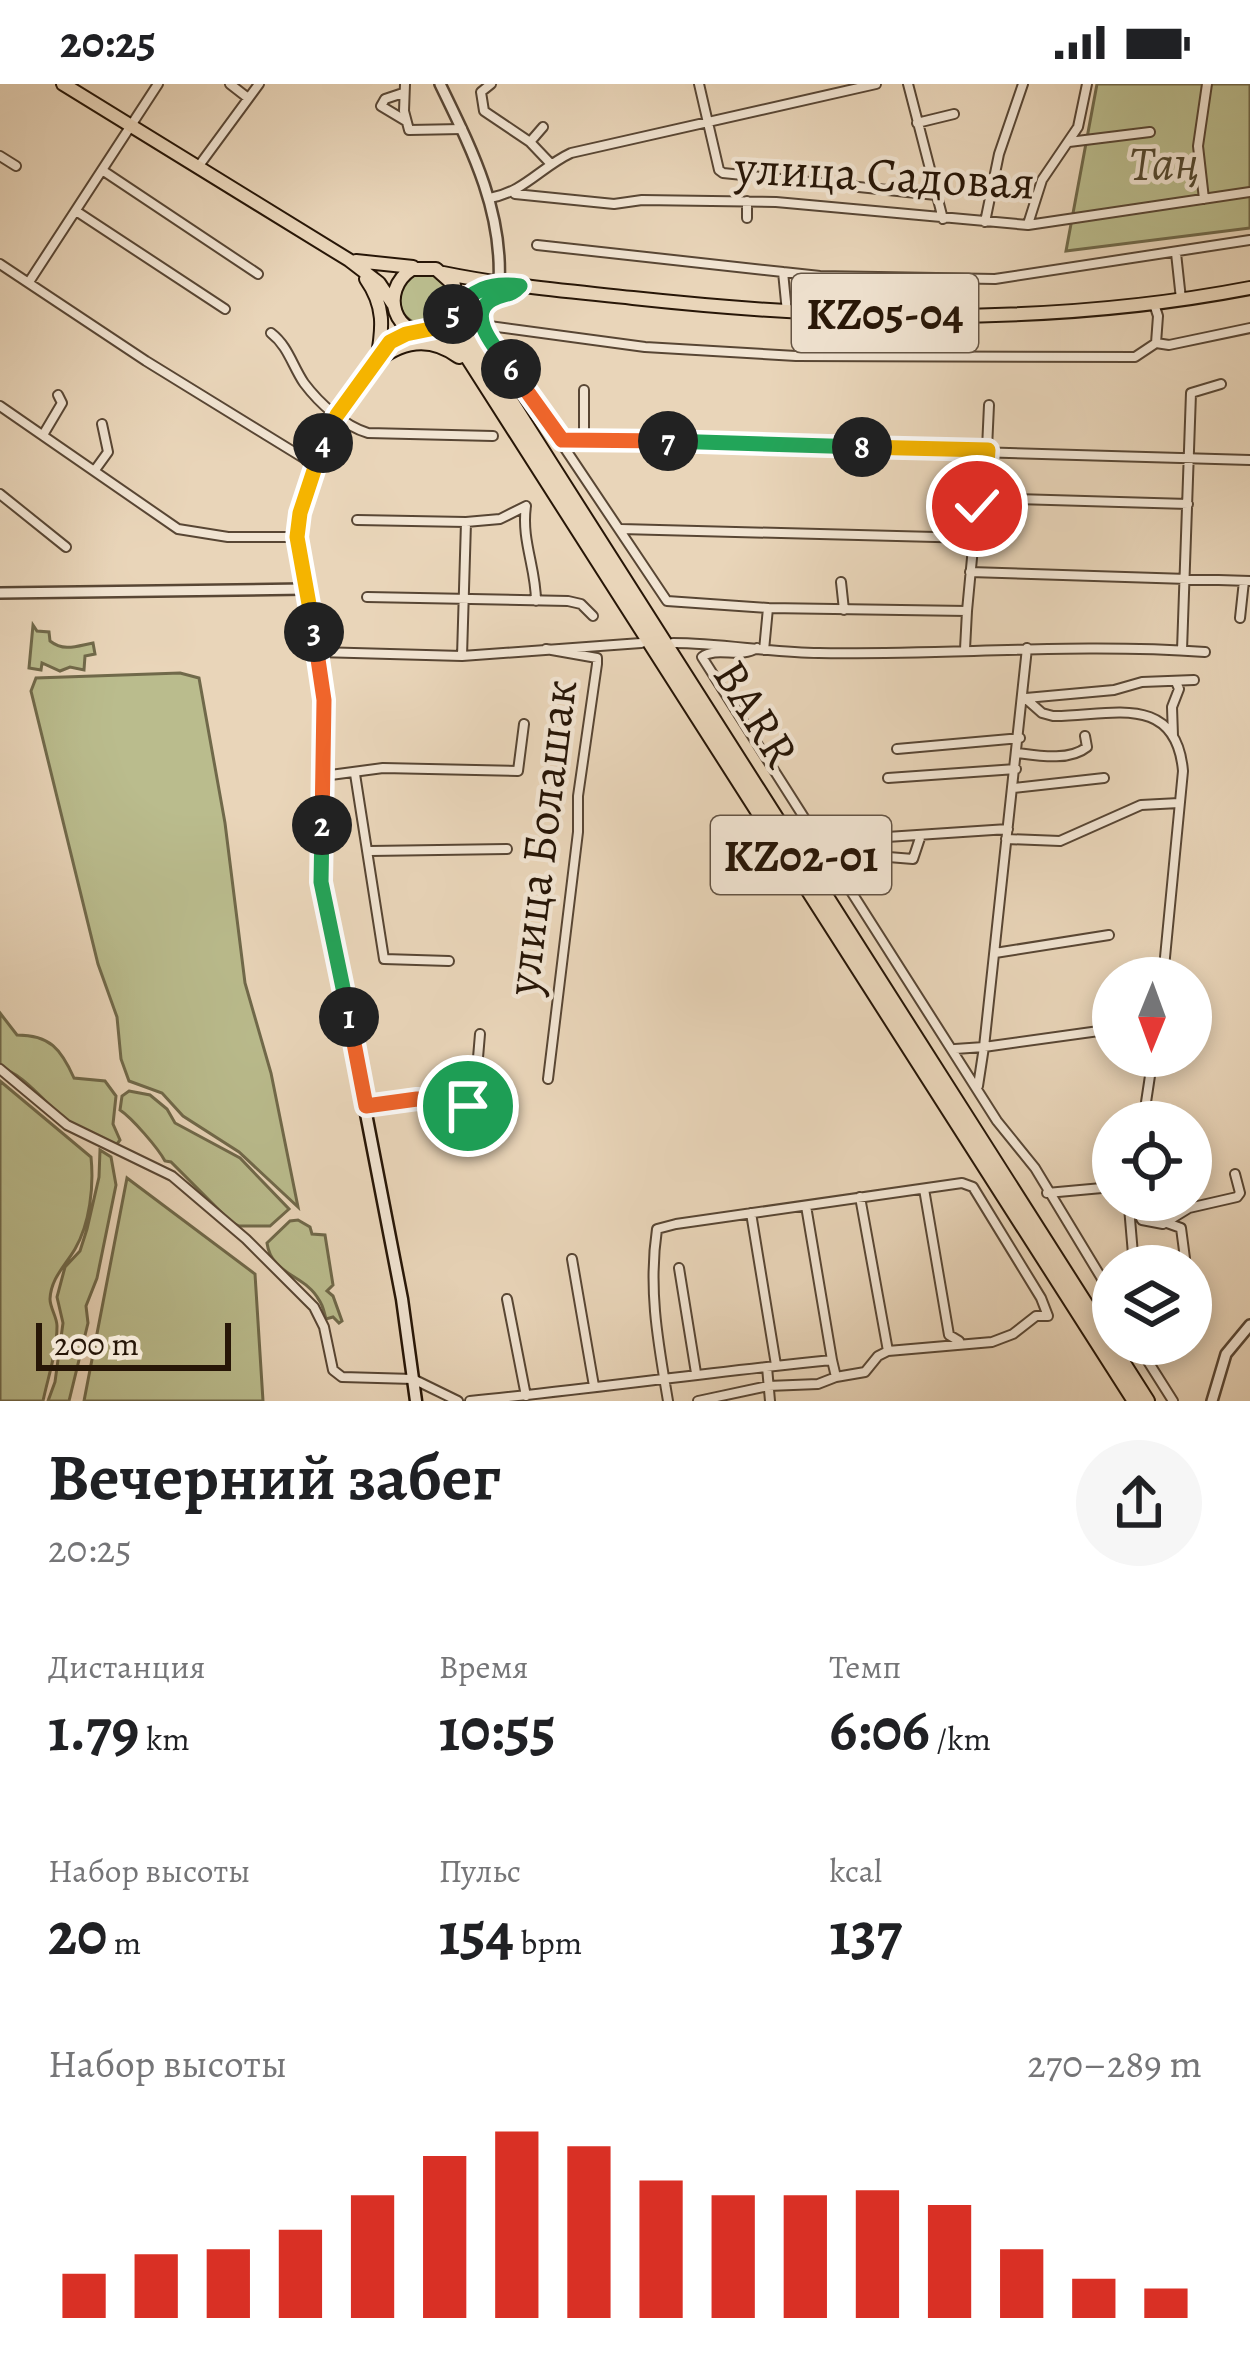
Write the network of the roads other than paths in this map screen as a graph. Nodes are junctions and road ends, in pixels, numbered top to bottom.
1 (63, 84) edge
2 (158, 84) edge
3 (230, 84) edge
4 (259, 84) edge
5 (440, 84) edge
6 (491, 84) edge
7 (699, 84) edge
8 (876, 84) edge
9 (908, 84) edge
10 (1023, 84) edge
11 (1087, 84) edge
12 (1207, 84) edge
13 (404, 88) edge
14 (248, 98) junction
15 (954, 114) dead end
16 (406, 122) junction
17 (705, 123) junction
18 (916, 123) junction
19 (131, 126) junction
20 (543, 127) dead end
21 (462, 129) junction
22 (1150, 132) dead end
23 (530, 142) junction
24 (1067, 142) junction
25 (0, 156) edge
26 (550, 164) junction
27 (16, 166) dead end
28 (198, 167) junction
29 (103, 170) junction
30 (1250, 192) edge
31 (515, 194) junction
32 (936, 195) junction
33 (490, 198) junction
34 (1204, 199) junction
35 (747, 201) junction
36 (76, 211) junction
37 (747, 218) dead end
38 (943, 219) junction
39 (985, 221) junction
40 (1028, 225) junction
41 (1250, 240) edge
42 (537, 245) dead end
43 (1176, 253) junction
44 (349, 260) junction
45 (0, 264) edge
46 (419, 267) junction
47 (783, 272) junction
48 (443, 273) junction
49 (258, 274) dead end
50 (28, 282) junction
51 (492, 282) junction
52 (520, 286) junction
53 (1250, 288) edge
54 (1181, 300) junction
55 (393, 304) junction
56 (1154, 304) junction
57 (225, 309) dead end
58 (455, 309) junction
59 (788, 314) junction
60 (482, 325) junction
61 (1250, 328) edge
62 (425, 331) junction
63 (271, 333) dead end
64 (1156, 343) junction
65 (482, 355) junction
66 (377, 360) junction
67 (481, 378) junction
68 (1221, 384) dead end
69 (584, 390) dead end
70 (58, 394) dead end
71 (989, 405) dead end
72 (0, 406) edge
73 (337, 415) junction
74 (102, 424) dead end
75 (44, 435) junction
76 (493, 436) dead end
77 (584, 439) junction
78 (562, 440) junction
79 (64, 442) dead end
80 (988, 450) junction
81 (1190, 458) junction
82 (1250, 460) edge
83 (315, 465) junction
84 (95, 470) junction
85 (0, 494) edge
86 (984, 498) junction
87 (1188, 504) junction
88 (357, 520) dead end
89 (466, 522) junction
90 (621, 529) junction
91 (297, 537) junction
92 (974, 538) junction
93 (66, 547) dead end
94 (970, 572) junction
95 (1185, 578) junction
96 (1247, 581) edge
97 (841, 583) dead end
98 (305, 589) junction
99 (0, 593) edge
100 (367, 597) dead end
101 (463, 599) junction
102 (536, 601) junction
103 (768, 608) junction
104 (844, 610) junction
105 (967, 611) junction
106 (593, 616) dead end
107 (1240, 618) dead end
108 (641, 643) dead end
109 (673, 643) dead end
110 (1027, 648) junction
111 (546, 649) junction
112 (761, 650) junction
113 (965, 650) junction
114 (1182, 650) junction
115 (317, 652) junction
116 (1205, 652) dead end
117 (461, 656) junction
118 (1194, 680) dead end
119 (1174, 681) junction
120 (1088, 693) junction
121 (1025, 698) junction
122 (1073, 714) junction
123 (524, 724) dead end
124 (1084, 736) dead end
125 (1173, 736) junction
126 (1019, 738) junction
127 (898, 748) dead end
128 (1018, 753) junction
129 (1016, 769) junction
130 (356, 774) junction
131 (323, 776) junction
132 (887, 778) dead end
133 (1104, 778) dead end
134 (1013, 788) junction
135 (1179, 803) junction
136 (1007, 834) junction
137 (921, 835) junction
138 (886, 837) dead end
139 (507, 849) dead end
140 (370, 851) junction
141 (834, 862) junction
142 (1109, 934) dead end
143 (994, 952) junction
144 (1164, 957) edge
145 (449, 961) dead end
146 (1092, 1032) edge
147 (480, 1034) dead end
148 (984, 1047) junction
149 (954, 1049) junction
150 (0, 1069) edge
151 (548, 1079) dead end
152 (977, 1088) junction
153 (366, 1106) junction
154 (1235, 1174) dead end
155 (924, 1189) junction
156 (1092, 1189) edge
157 (1047, 1193) junction
158 (860, 1197) junction
159 (806, 1206) junction
160 (751, 1213) junction
161 (1144, 1221) edge
162 (1165, 1223) junction
163 (1183, 1245) edge
164 (572, 1258) dead end
165 (1092, 1264) edge
166 (679, 1268) dead end
167 (507, 1299) dead end
168 (1250, 1325) edge
169 (961, 1342) junction
170 (888, 1351) junction
171 (832, 1360) junction
172 (1150, 1365) edge
173 (771, 1366) junction
174 (696, 1373) junction
175 (664, 1376) junction
176 (836, 1377) junction
177 (412, 1379) junction
178 (593, 1386) junction
179 (768, 1386) junction
180 (526, 1396) junction
181 (416, 1401) edge
182 (458, 1401) edge
183 (470, 1401) edge
184 (668, 1401) edge
185 (698, 1401) edge
186 (770, 1401) edge
187 (1135, 1401) edge
188 (1148, 1401) edge
189 (1173, 1401) edge
190 (1212, 1401) edge

1 - 19 main road, KZ05-04
2 - 19 street
3 - 14 street
4 - 14 street
5 - 21 street
6 - 23 street
7 - 17 street
8 - 17 street
9 - 18 street
10 - 39 street
11 - 24 street
12 - 34 street
13 - 16 street
13 - 16 street
14 - 28 street
15 - 18 street
16 - 21 street
17 - 26 street
17 - 32 street
18 - 32 street
19 - 28 main road, KZ05-04
19 - 29 street
20 - 23 street
21 - 33 street
22 - 24 street
23 - 26 street
24 - 40 street
25 - 27 street
26 - 31 street
28 - 44 main road, KZ05-04
29 - 36 street
29 - 49 street
30 - 34 street, улица Садовая
31 - 33 street, улица Садовая
31 - 35 street, улица Садовая
32 - 38 street
33 - 51 street
34 - 40 street, улица Садовая
35 - 37 street
35 - 38 street, улица Садовая
36 - 50 street
36 - 57 street
38 - 39 street, улица Садовая
39 - 40 street, улица Садовая
41 - 43 street
42 - 47 street
43 - 47 street
43 - 54 street
44 - 46 main road, KZ05-04
44 - 55 main road, KZ05-04
44 - 66 main road
45 - 50 street
46 - 48 main road, KZ05-04
46 - 55 main road
47 - 59 street
48 - 51 main road, KZ05-04
48 - 58 main road
50 - 83 street
51 - 52 main road, KZ05-04
51 - 58 main road
52 - 59 main road, KZ05-04
52 - 60 street
52 - 65 highway
53 - 54 main road, KZ05-04
54 - 56 main road, KZ05-04
55 - 62 main road, KZ05-04
55 - 66 main road
56 - 59 main road, KZ05-04
56 - 64 street
58 - 62 main road
58 - 65 highway, BARR / KZ02-01
60 - 64 street
60 - 78 street
61 - 64 street
62 - 66 main road
62 - 67 highway, BARR / KZ02-01
63 - 73 street
65 - 188 highway, BARR / KZ02-01
66 - 67 highway
66 - 73 main road
67 - 187 highway, BARR / KZ02-01
68 - 81 street
69 - 77 street
70 - 75 street
71 - 80 street
72 - 75 street
73 - 76 street
73 - 83 main road
74 - 84 street
75 - 79 street
75 - 84 street
77 - 78 street
77 - 80 street
78 - 90 street
80 - 81 street
80 - 86 street
81 - 82 street
81 - 87 street
83 - 91 main road
84 - 91 street
85 - 93 street
86 - 87 street
86 - 92 street
87 - 95 street
88 - 89 street
89 - 101 street
89 - 102 street
90 - 92 street
90 - 103 street
91 - 98 main road
92 - 94 street
94 - 95 street
94 - 105 street
95 - 96 street
95 - 114 street
96 - 107 street
97 - 104 street
98 - 99 street
98 - 115 main road
100 - 101 street
101 - 102 street
101 - 117 street
102 - 106 street
103 - 104 street
103 - 112 street
104 - 105 street
105 - 113 street
108 - 111 street
109 - 112 street
110 - 113 street
110 - 114 street
110 - 121 street
111 - 117 street
111 - 151 street, улица Болашак
112 - 113 street
112 - 141 street
114 - 116 street
115 - 117 street
115 - 131 main road
118 - 119 street
119 - 120 street
119 - 125 street
120 - 121 street
120 - 122 street
121 - 122 street
121 - 126 street
122 - 125 street
123 - 130 street
124 - 128 street
125 - 135 street
126 - 127 street
126 - 128 street
128 - 129 street
129 - 132 street
129 - 134 street
130 - 131 street
130 - 140 street
131 - 153 main road
133 - 134 street
134 - 136 street
135 - 136 street
135 - 144 street
136 - 137 street
136 - 143 street
137 - 138 street
137 - 141 street
139 - 140 street
140 - 145 street
141 - 149 street
142 - 143 street
143 - 148 street
146 - 148 street
147 - 153 street
148 - 149 street
148 - 152 street
149 - 152 street
150 - 177 street
152 - 157 street
153 - 177 main road
154 - 162 street
155 - 158 street
155 - 169 street
155 - 169 street
156 - 157 street
157 - 165 street
158 - 159 street
158 - 170 street
159 - 160 street
159 - 171 street
160 - 173 street
160 - 175 street
161 - 162 street
162 - 163 street
164 - 178 street
166 - 174 street
167 - 180 street
168 - 190 street
169 - 170 street
170 - 176 street
171 - 173 street
171 - 176 street
172 - 189 street
173 - 174 street
173 - 179 street
174 - 175 street
175 - 178 street
175 - 184 street
176 - 179 street
177 - 181 main road
177 - 182 street
178 - 180 street
179 - 185 street
179 - 186 street
180 - 183 street

